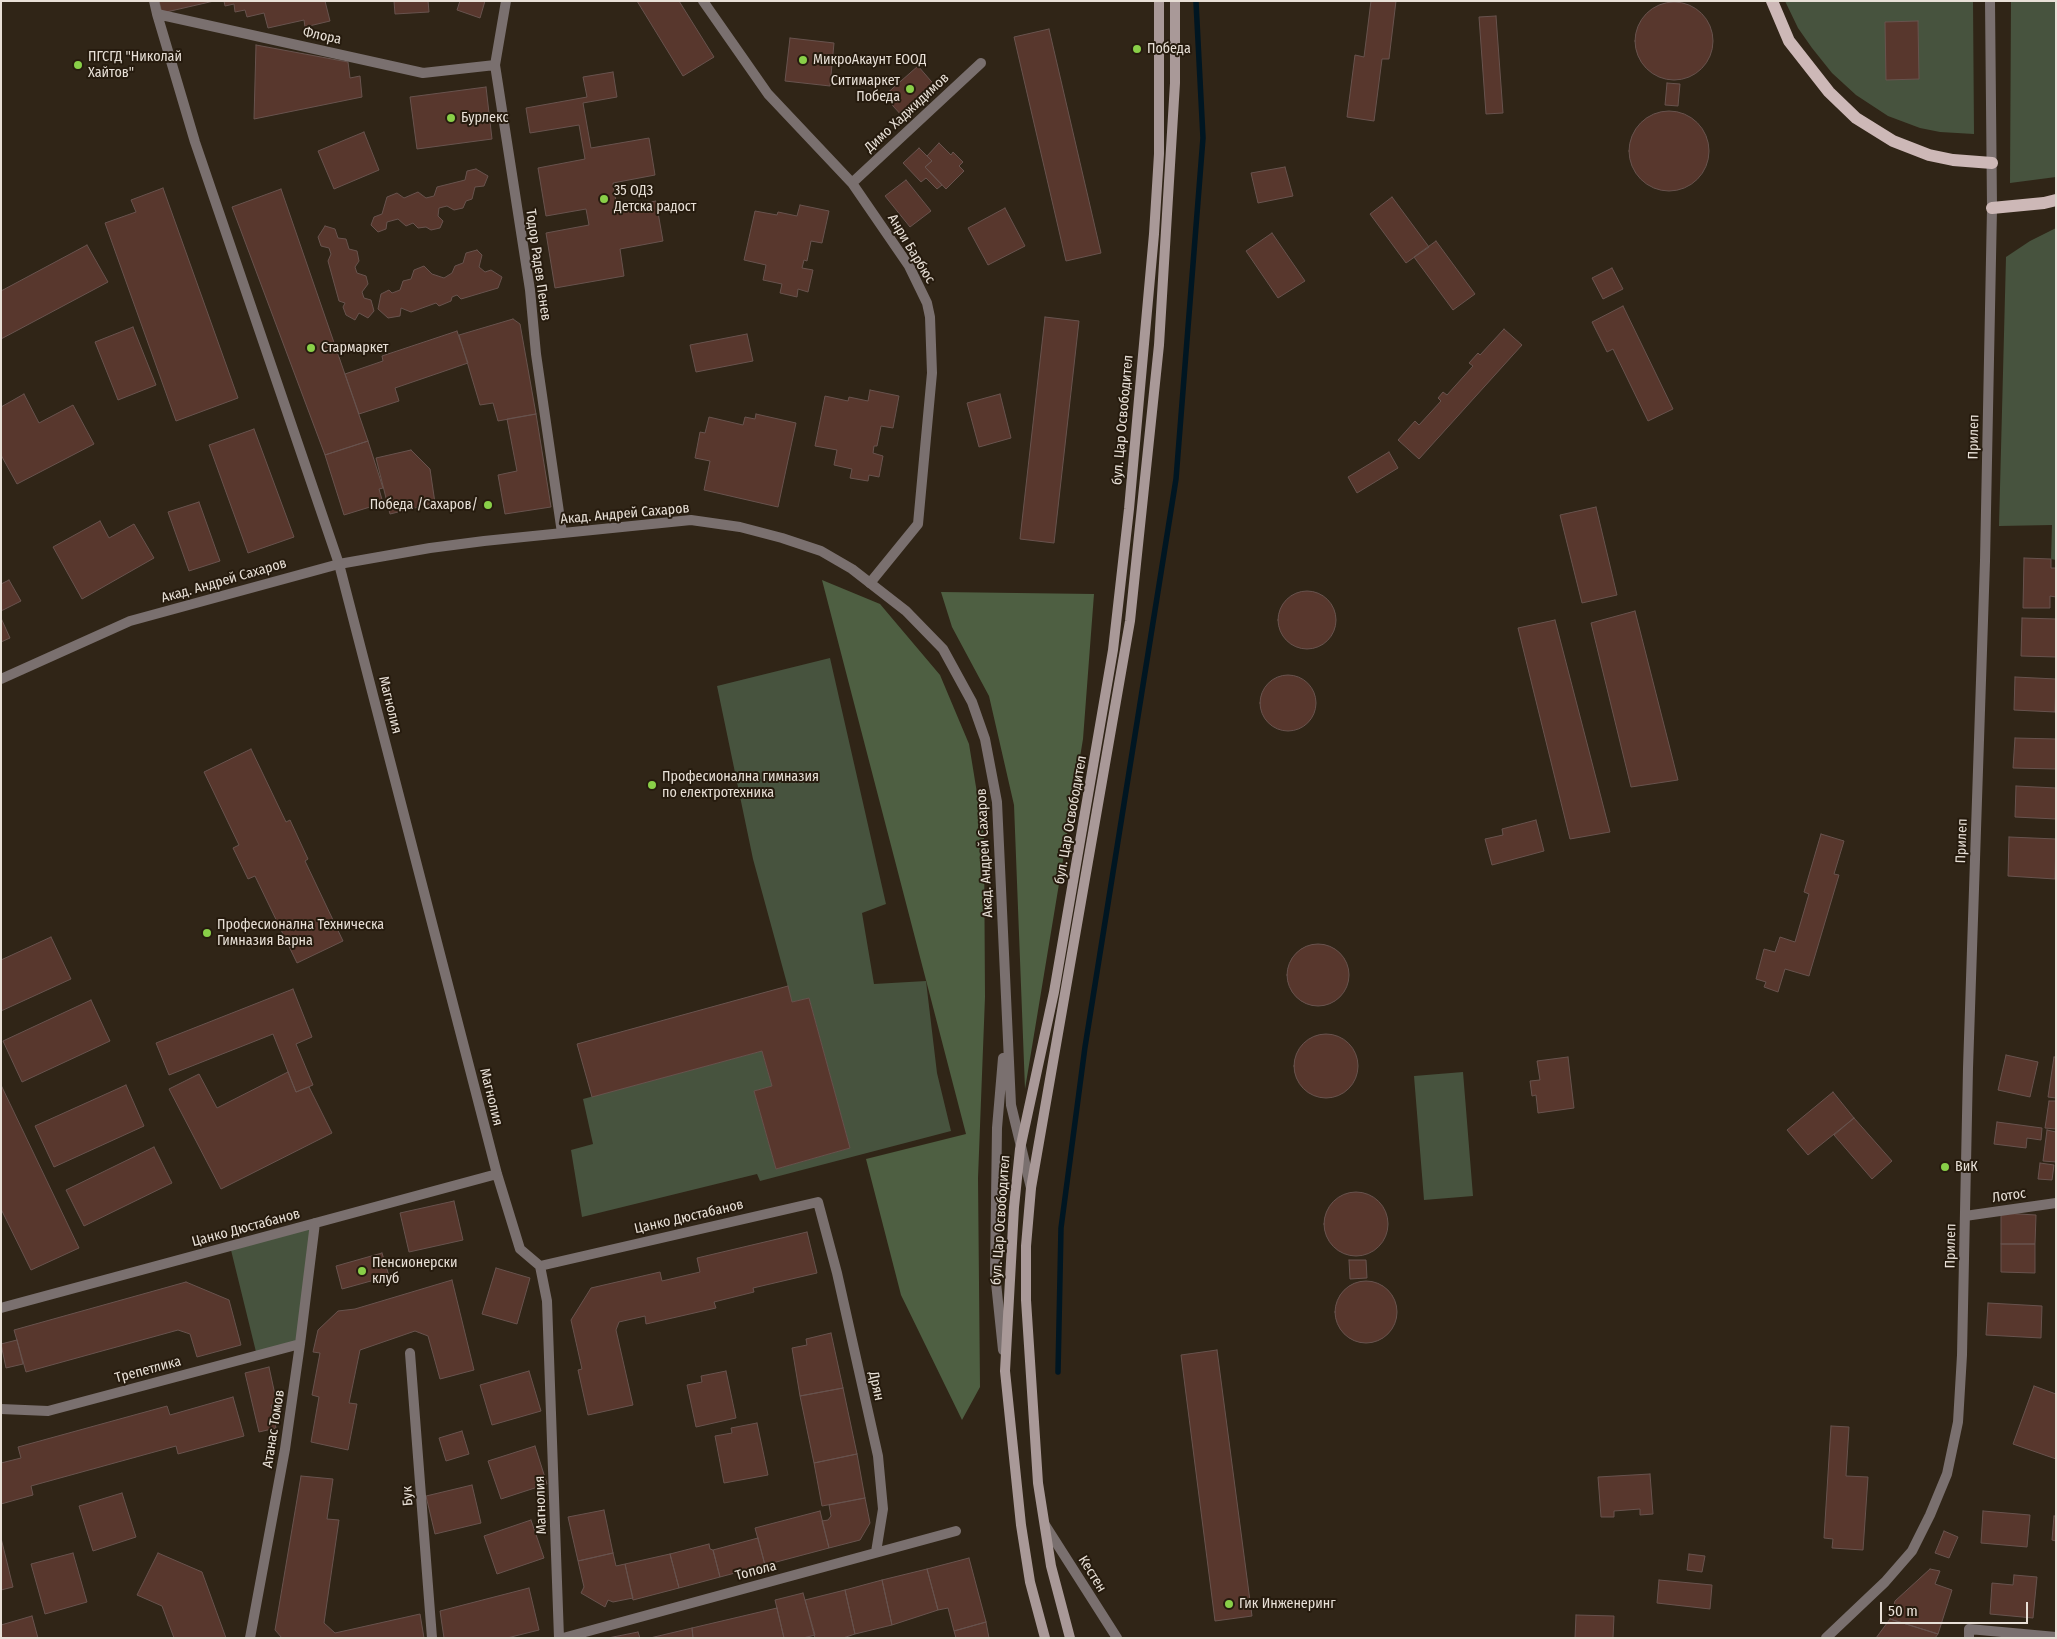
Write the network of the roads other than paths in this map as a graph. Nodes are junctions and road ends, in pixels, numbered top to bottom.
1 (154, 1) edge
2 (506, 1) edge
3 (703, 1) edge
4 (1159, 1) edge
5 (1175, 1) edge
6 (1772, 1) edge
7 (1990, 1) edge
8 (157, 14) junction
9 (982, 63) dead end
10 (495, 64) junction
11 (1992, 162) junction
12 (852, 183) junction
13 (2056, 200) edge
14 (1992, 208) junction
15 (562, 533) junction
16 (340, 564) junction
17 (870, 583) junction
18 (1, 679) edge
19 (1007, 1020) junction
20 (1020, 1149) junction
21 (497, 1174) junction
22 (1031, 1188) junction
23 (2056, 1203) edge
24 (1965, 1216) junction
25 (315, 1223) junction
26 (826, 1226) joint
27 (540, 1266) junction
28 (1, 1308) edge
29 (300, 1344) junction
30 (410, 1353) dead end
31 (1005, 1371) junction
32 (1, 1409) edge
33 (1044, 1524) junction
34 (956, 1532) dead end
35 (876, 1552) junction
36 (1969, 1634) edge
37 (2056, 1637) edge
38 (250, 1638) edge
39 (432, 1638) edge
40 (559, 1638) edge
41 (564, 1638) edge
42 (1045, 1638) edge
43 (1070, 1638) edge
44 (1117, 1638) edge
45 (1826, 1638) edge

1 - 8 street
2 - 10 street, Тодор Радев Пенев
3 - 12 street, Анри Барбюс
4 - 20 main road, бул. Цар Освободител
5 - 22 main road, бул. Цар Освободител
6 - 11 main road
7 - 11 street, Прилеп
8 - 10 street, Флора
8 - 16 street, Магнолия
9 - 12 street, Димо Хаджидимов
10 - 15 street, Тодор Радев Пенев
11 - 14 street, Прилеп
12 - 17 street, Анри Барбюс
13 - 14 main road
14 - 24 street, Прилеп
15 - 16 street, Акад. Андрей Сахаров
15 - 17 street, Акад. Андрей Сахаров
16 - 18 street, Акад. Андрей Сахаров
16 - 21 street, Магнолия
17 - 19 street, Акад. Андрей Сахаров
19 - 20 street
19 - 31 street
20 - 22 street
20 - 31 main road, бул. Цар Освободител
21 - 25 street, Цанко Дюстабанов
21 - 27 street, Магнолия
22 - 33 main road, бул. Цар Освободител
23 - 24 street, Лотос
24 - 45 street, Прилеп
25 - 28 street, Цанко Дюстабанов
25 - 29 street, Атанас Томов
26 - 27 street, Цанко Дюстабанов
26 - 35 street, Дрян
27 - 40 street, Магнолия
29 - 32 street, Трепетлика
29 - 38 street, Атанас Томов
30 - 39 street, Бук
31 - 42 main road, бул. Цар Освободител
33 - 43 main road, бул. Цар Освободител
33 - 44 street, Кестен
34 - 35 street, Топола
35 - 41 street, Топола
36 - 37 street

